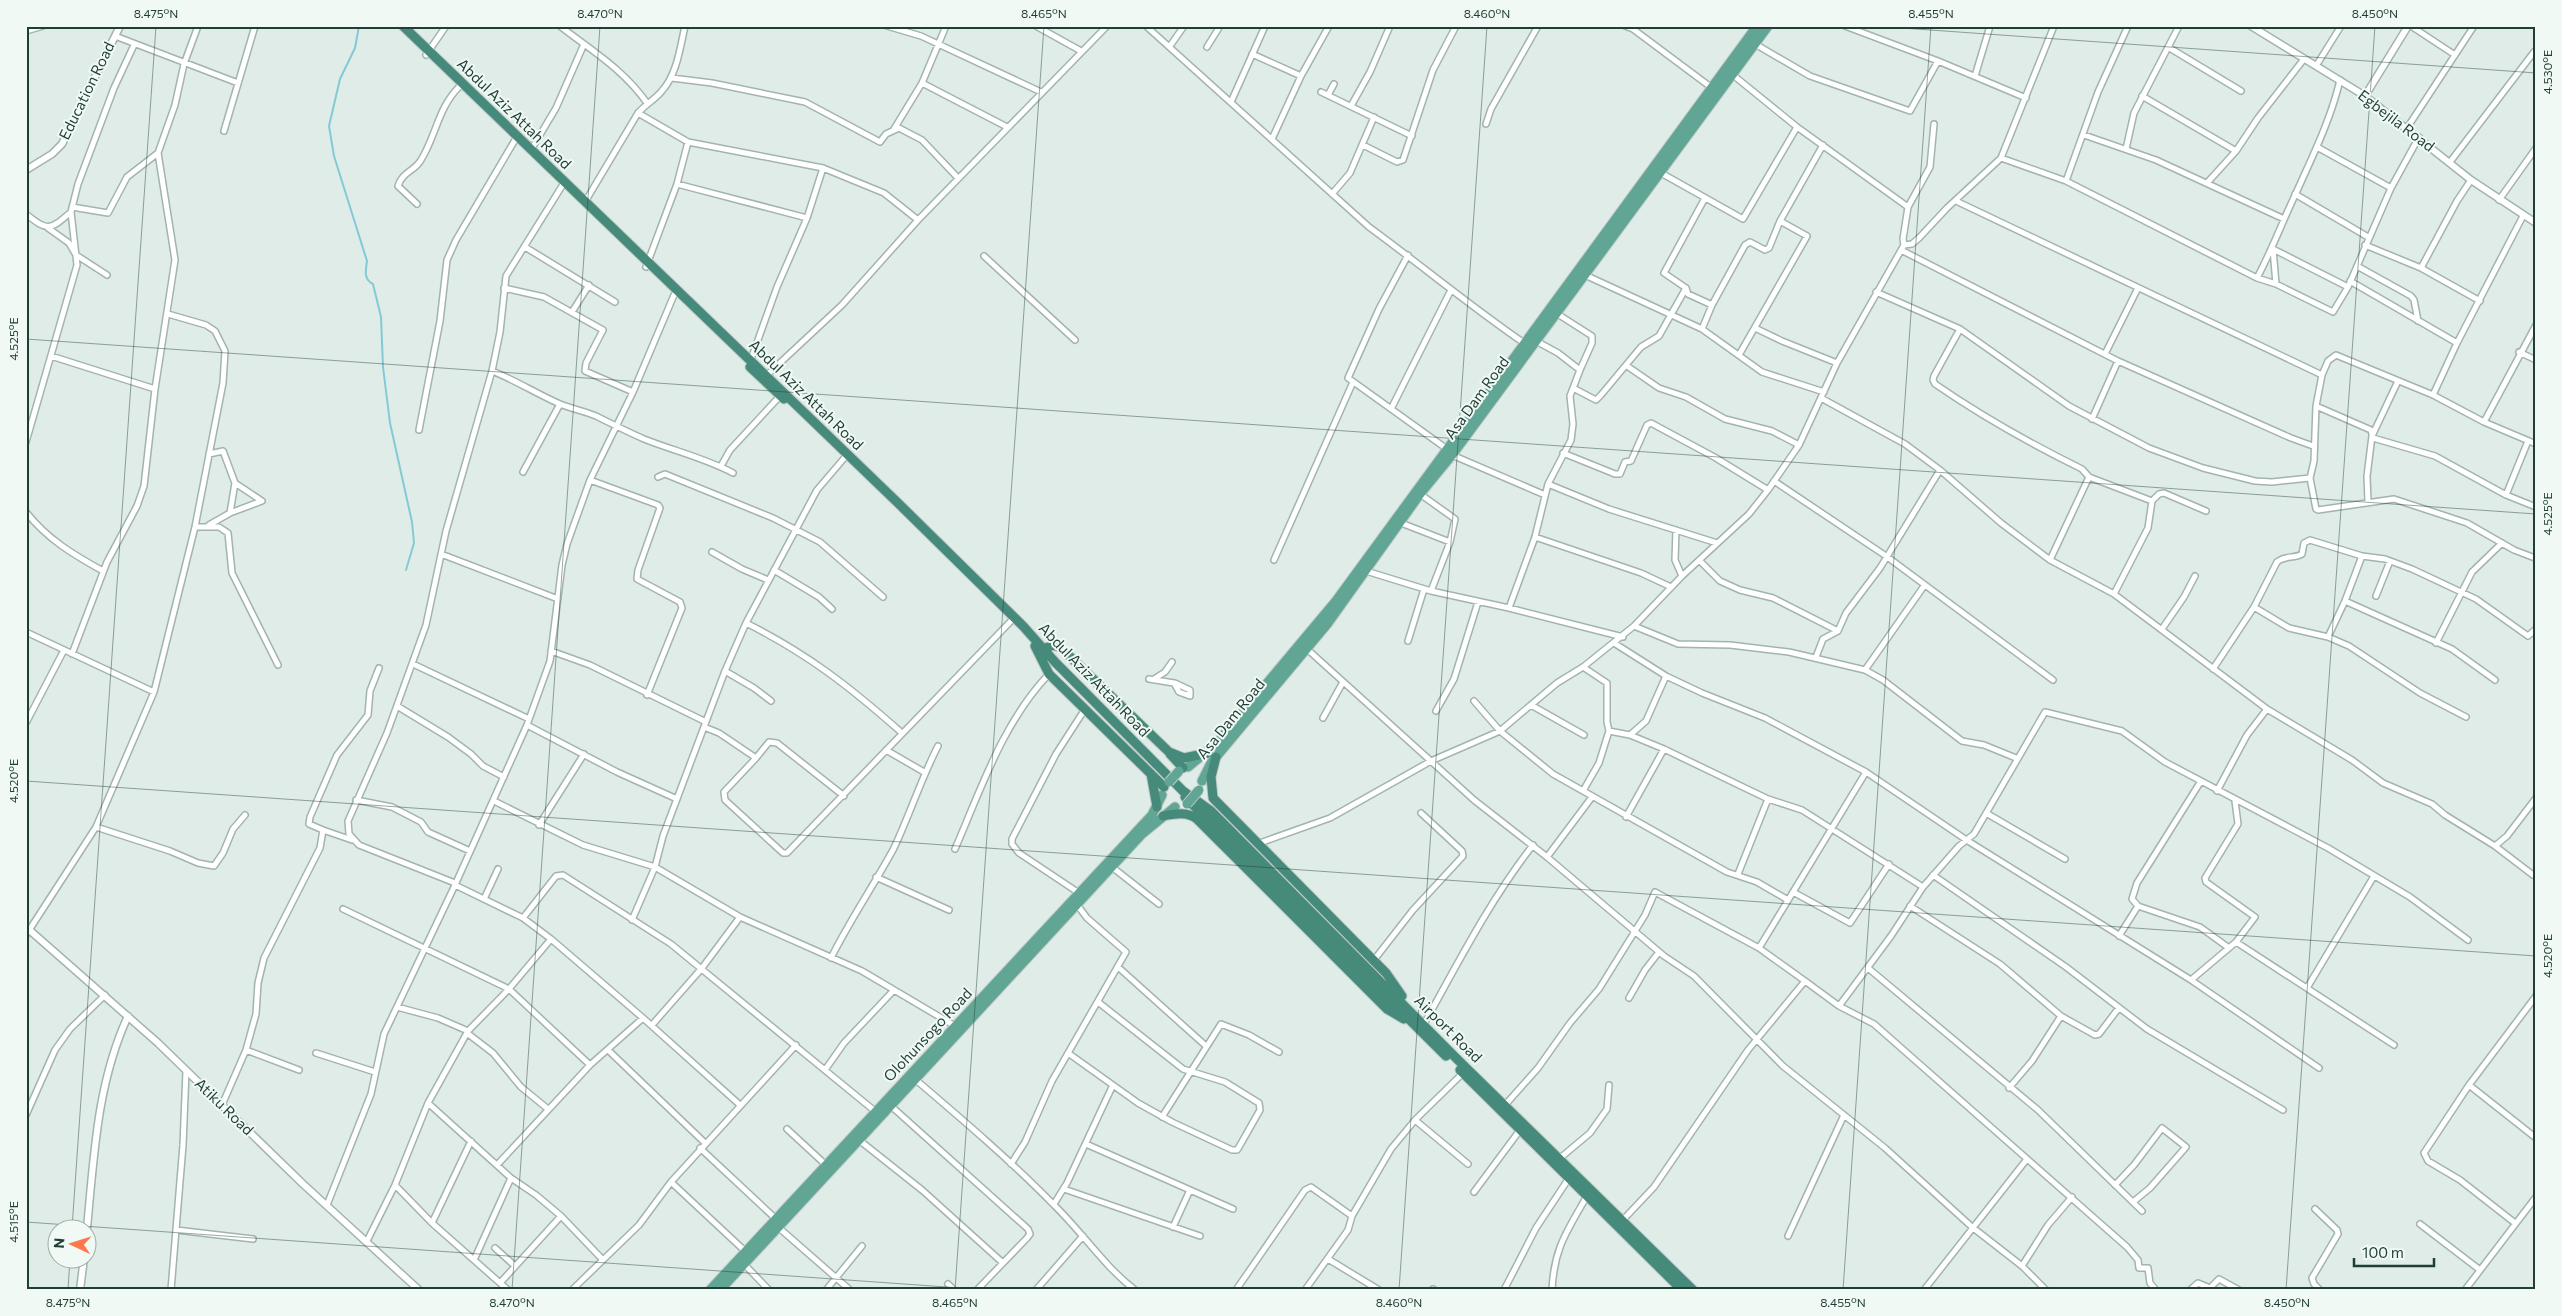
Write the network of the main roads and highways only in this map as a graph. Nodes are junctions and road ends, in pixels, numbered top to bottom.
1 (397, 26) edge
2 (403, 26) edge
3 (1757, 26) edge
4 (1768, 26) edge
5 (427, 53) junction
6 (1686, 130) junction
7 (647, 265) junction
8 (750, 363) junction
9 (1450, 452) junction
10 (1426, 482) junction
11 (1039, 648) junction
12 (1169, 752) junction
13 (1212, 755) junction
14 (1183, 769) junction
15 (1151, 774) junction
16 (1200, 786) junction
17 (1165, 788) junction
18 (1180, 790) joint
19 (1213, 798) junction
20 (1182, 806) junction
21 (1157, 807) junction
22 (1163, 816) junction
23 (1193, 816) junction
24 (1018, 964) junction
25 (1414, 1019) junction
26 (777, 1223) junction
27 (1620, 1223) junction
28 (710, 1290) edge
29 (720, 1290) edge
30 (1682, 1290) edge
31 (1693, 1290) edge

1 - 5 highway, Abdul Aziz Attah Road
2 - 5 highway, Abdul Aziz Attah Road
3 - 6 main road, Asa Dam Road
4 - 6 main road, Asa Dam Road
5 - 7 highway, Abdul Aziz Attah Road
5 - 7 highway, Abdul Aziz Attah Road
6 - 9 main road, Asa Dam Road
6 - 9 main road, Asa Dam Road
7 - 8 highway, Abdul Aziz Attah Road
7 - 8 highway, Abdul Aziz Attah Road
8 - 11 highway, Abdul Aziz Attah Road
8 - 11 highway, Abdul Aziz Attah Road
9 - 10 main road, Asa Dam Road
10 - 13 main road, Asa Dam Road
10 - 13 main road, Asa Dam Road
11 - 12 highway
11 - 15 highway
11 - 18 highway, Abdul Aziz Attah Road
12 - 13 highway
12 - 14 highway
13 - 14 main road, Asa Dam Road
13 - 16 main road, Asa Dam Road
13 - 19 highway
14 - 16 main road
14 - 17 main road, Asa Dam Road, bridge
15 - 17 highway
15 - 21 highway
16 - 19 highway
16 - 20 main road, Asa Dam Road, bridge
17 - 20 main road
17 - 21 main road, Olohunsogo Road
18 - 25 highway, Airport Road
19 - 25 highway
20 - 22 main road, Olohunsogo Road
20 - 23 highway
21 - 24 main road, Olohunsogo Road
22 - 23 highway
22 - 24 main road, Olohunsogo Road
23 - 25 highway
24 - 26 main road, Olohunsogo Road
24 - 26 main road, Olohunsogo Road
25 - 27 highway, Airport Road
25 - 27 highway, Airport Road
26 - 28 main road, Olohunsogo Road
26 - 29 main road, Olohunsogo Road
27 - 30 highway, Airport Road
27 - 31 highway, Airport Road

